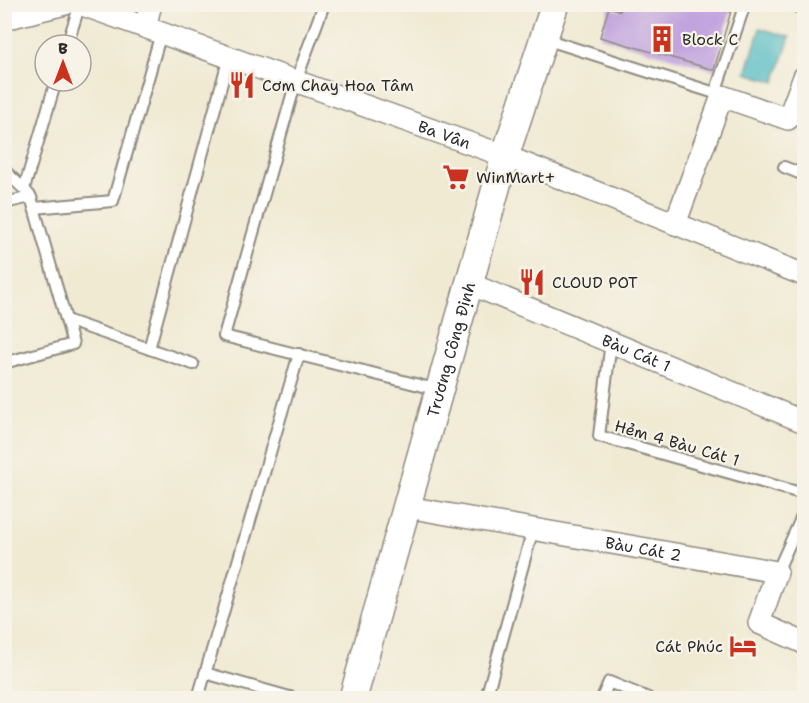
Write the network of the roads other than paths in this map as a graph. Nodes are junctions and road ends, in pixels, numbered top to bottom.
1 (65, 4) edge
2 (80, 4) edge
3 (151, 4) edge
4 (324, 4) edge
5 (555, 4) edge
6 (745, 4) edge
7 (790, 4) edge
8 (804, 10) edge
9 (4, 19) edge
10 (153, 30) junction
11 (71, 33) edge
12 (543, 39) junction
13 (229, 57) junction
14 (804, 77) edge
15 (296, 81) junction
16 (53, 93) edge
17 (505, 156) junction
18 (784, 167) dead end
19 (4, 170) edge
20 (804, 175) edge
21 (30, 198) junction
22 (4, 203) edge
23 (675, 224) junction
24 (804, 275) edge
25 (470, 284) junction
26 (66, 320) junction
27 (611, 342) junction
28 (149, 349) junction
29 (299, 354) junction
30 (4, 363) edge
31 (193, 364) dead end
32 (439, 390) junction
33 (804, 422) edge
34 (804, 494) edge
35 (407, 507) junction
36 (804, 512) edge
37 (533, 529) junction
38 (777, 572) junction
39 (804, 643) edge
40 (205, 673) junction
41 (355, 698) edge
42 (198, 699) edge
43 (293, 699) edge
44 (486, 699) edge
45 (602, 699) edge
46 (648, 699) edge

1 - 9 street
2 - 10 street, Ba Vân
2 - 11 lane
3 - 10 street
4 - 15 lane
5 - 12 street, Trương Công Định
6 - 12 lane
7 - 8 lane
10 - 13 street, Ba Vân
10 - 21 lane
12 - 17 street, Trương Công Định
13 - 15 street, Ba Vân
13 - 28 lane
14 - 23 street
15 - 17 street, Ba Vân
15 - 29 lane
16 - 21 lane
17 - 23 street, Ba Vân
17 - 25 street, Trương Công Định
18 - 20 lane
19 - 21 lane
21 - 22 lane
21 - 26 lane
23 - 24 street, Ba Vân
25 - 27 street, Bàu Cát 1
25 - 32 street, Trương Công Định
26 - 28 lane
26 - 30 lane
27 - 33 street, Bàu Cát 1
27 - 34 lane, Hẻm 4 Bàu Cát 1
28 - 31 lane
29 - 32 lane
29 - 40 lane
32 - 35 street, Trương Công Định
35 - 37 street, Bàu Cát 2
35 - 41 street, Trương Công Định
36 - 38 lane
37 - 38 street, Bàu Cát 2
37 - 44 lane
38 - 39 street
40 - 42 lane
40 - 43 lane
45 - 46 lane

